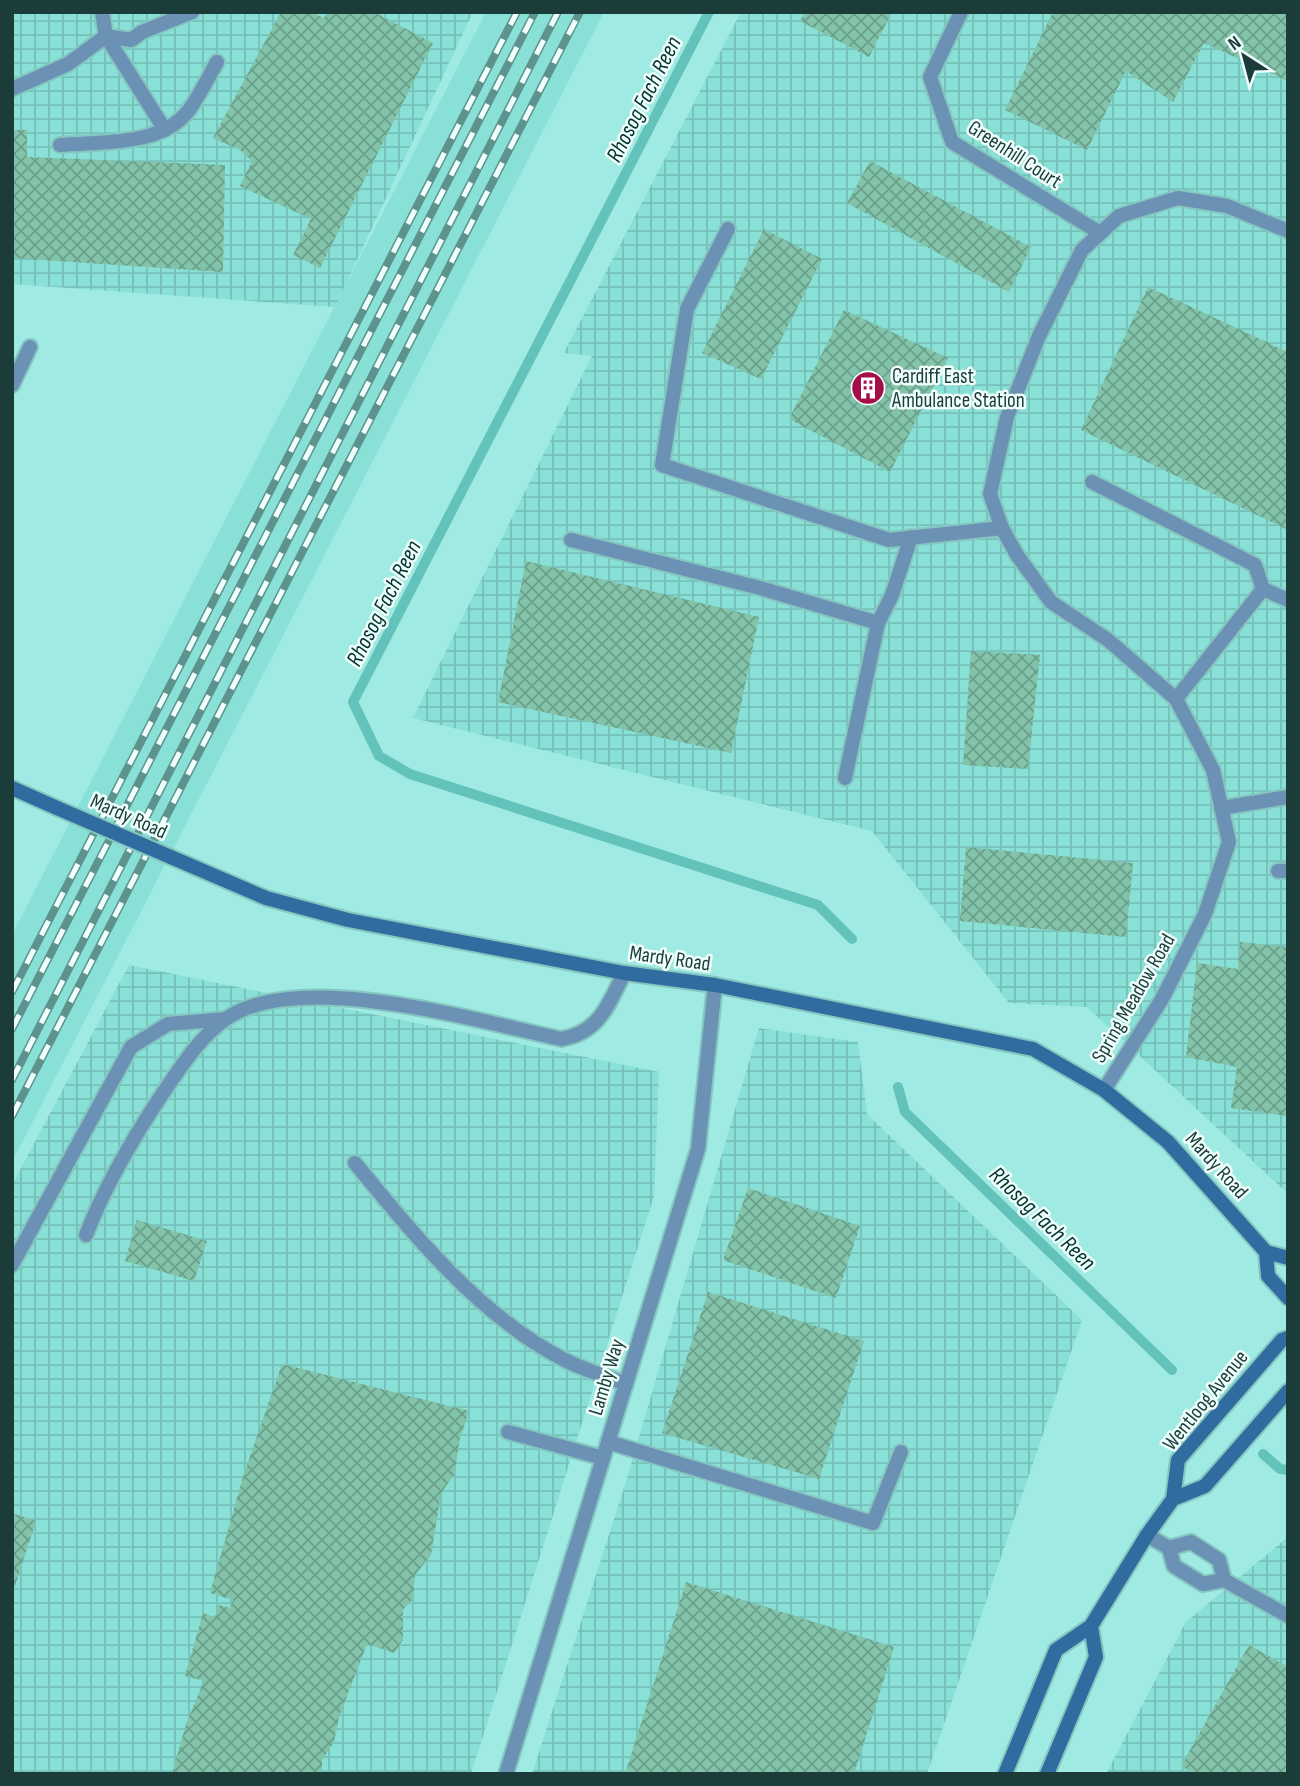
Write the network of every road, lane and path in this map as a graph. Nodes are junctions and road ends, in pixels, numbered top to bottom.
1 (102, 12) edge
2 (192, 12) edge
3 (961, 12) edge
4 (106, 36) junction
5 (218, 62) dead end
6 (12, 89) edge
7 (165, 130) junction
8 (60, 145) dead end
9 (728, 229) dead end
10 (1288, 231) edge
11 (1100, 233) junction
12 (30, 347) dead end
13 (12, 385) edge
14 (1092, 482) dead end
15 (1002, 528) junction
16 (911, 537) junction
17 (571, 540) dead end
18 (1263, 589) junction
19 (1288, 600) edge
20 (878, 623) junction
21 (1176, 699) junction
22 (845, 778) dead end
23 (12, 788) edge
24 (1288, 797) edge
25 (1221, 808) junction
26 (624, 973) junction
27 (715, 985) junction
28 (226, 1018) junction
29 (1104, 1090) junction
30 (355, 1163) dead end
31 (86, 1235) dead end
32 (1266, 1252) junction
33 (1288, 1258) edge
34 (12, 1265) edge
35 (1288, 1298) edge
36 (1288, 1338) edge
37 (626, 1384) junction
38 (1288, 1391) edge
39 (508, 1432) dead end
40 (608, 1442) junction
41 (901, 1452) dead end
42 (603, 1458) junction
43 (1173, 1499) junction
44 (1147, 1535) junction
45 (1169, 1548) junction
46 (1224, 1580) junction
47 (1288, 1616) edge
48 (1091, 1626) junction
49 (506, 1774) edge
50 (1005, 1774) edge
51 (1047, 1774) edge

1 - 4 street
2 - 4 street
3 - 11 street, Greenhill Court
4 - 6 street
4 - 7 street
5 - 7 street
7 - 8 street
9 - 16 street
10 - 11 street, Spring Meadow Road
11 - 15 street, Spring Meadow Road
12 - 13 street
14 - 18 street
15 - 16 street
15 - 21 street, Spring Meadow Road
16 - 20 street
17 - 20 street
18 - 19 street
18 - 21 street
20 - 22 street
21 - 25 street, Spring Meadow Road
23 - 26 main road, Mardy Road, bridge
24 - 25 street
25 - 29 street, Spring Meadow Road
26 - 27 main road, Mardy Road
26 - 28 street
27 - 29 main road, Mardy Road
27 - 37 street, Lamby Way
28 - 31 street
28 - 34 street
29 - 32 main road, Mardy Road
30 - 37 street
32 - 33 main road
32 - 35 main road, Mardy Road
36 - 43 main road, Wentloog Avenue
37 - 40 street, Lamby Way
38 - 43 main road
39 - 42 street
40 - 41 street
40 - 42 street, Lamby Way
42 - 49 street, Lamby Way
43 - 44 main road, Wentloog Avenue
44 - 45 street
44 - 48 main road, Wentloog Avenue
45 - 46 street
45 - 46 street
46 - 47 street
48 - 50 main road, Wentloog Avenue
48 - 51 main road

